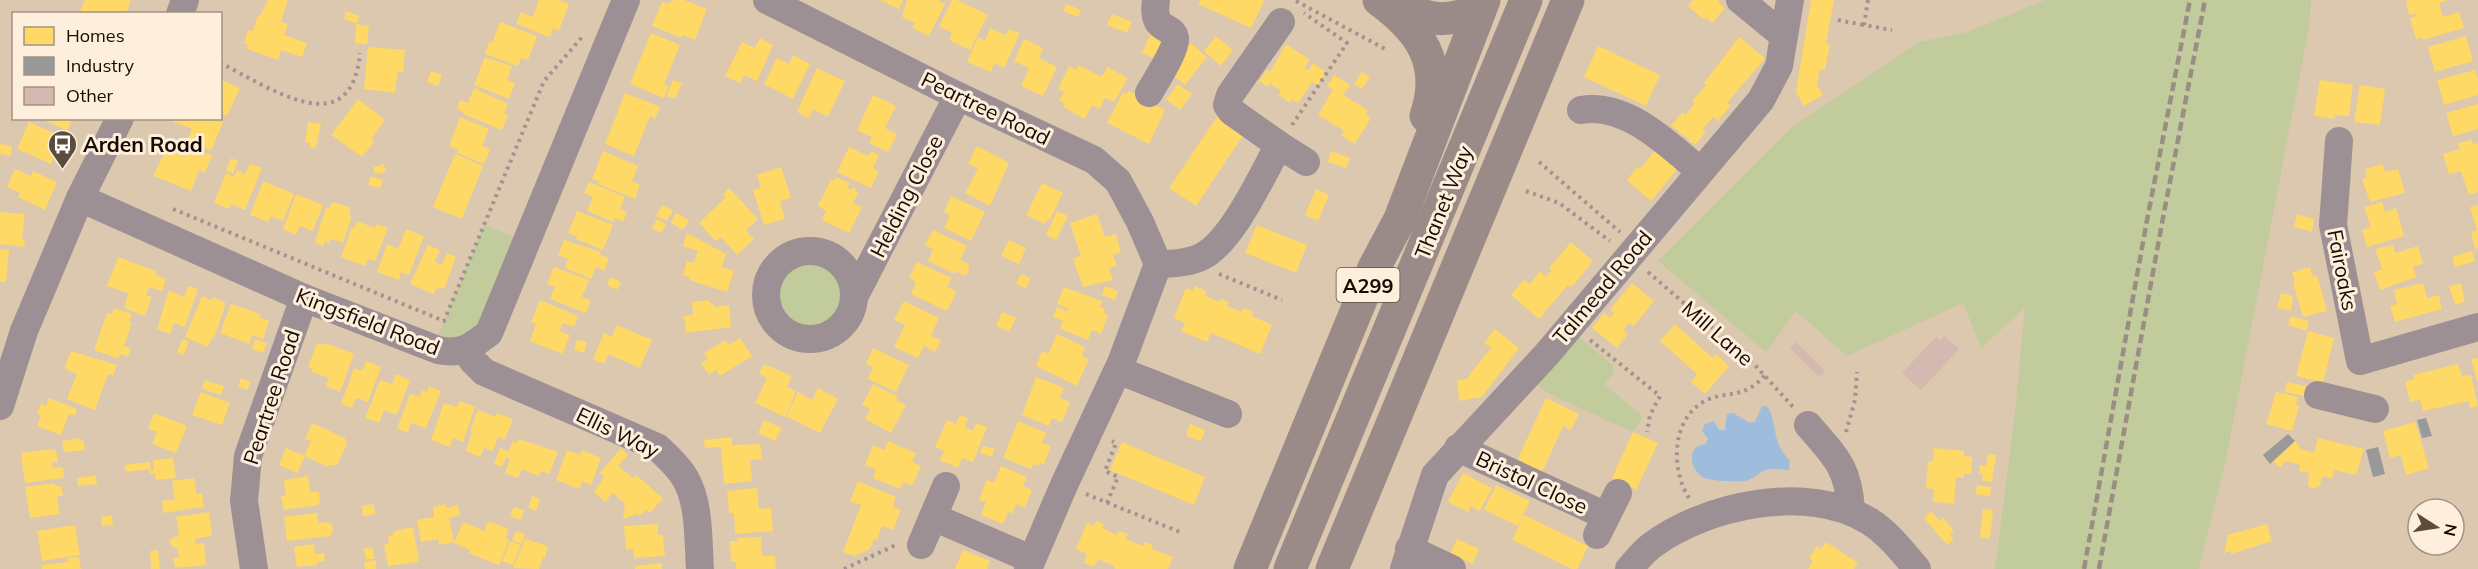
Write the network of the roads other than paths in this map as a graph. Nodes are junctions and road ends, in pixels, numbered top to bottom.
1 (626, 0) edge
2 (767, 0) edge
3 (1156, 0) edge
4 (1380, 0) edge
5 (1526, 0) edge
6 (1568, 0) edge
7 (1740, 0) edge
8 (1790, 0) edge
9 (1482, 5) edge
10 (1292, 8) edge
11 (1784, 36) junction
12 (1149, 93) dead end
13 (958, 96) junction
14 (1581, 110) dead end
15 (119, 120) edge
16 (2339, 141) dead end
17 (1279, 145) junction
18 (1306, 162) dead end
19 (1700, 171) junction
20 (80, 198) junction
21 (1158, 264) junction
22 (1374, 268) junction
23 (854, 297) dead end
24 (304, 298) junction
25 (2478, 327) edge
26 (12, 329) edge
27 (1427, 342) junction
28 (468, 349) junction
29 (2360, 362) junction
30 (1118, 370) junction
31 (2318, 395) dead end
32 (0, 406) edge
33 (1228, 414) dead end
34 (1802, 418) road end
35 (1458, 448) junction
36 (945, 486) dead end
37 (1851, 512) junction
38 (1607, 515) dead end
39 (933, 517) junction
40 (921, 545) road end
41 (1406, 559) edge
42 (1030, 564) edge
43 (254, 569) edge
44 (700, 569) edge
45 (1250, 569) edge
46 (1290, 569) edge
47 (1332, 569) edge
48 (1355, 569) edge
49 (1452, 569) edge
50 (1629, 569) edge
51 (1917, 569) edge

1 - 28 street, Kingsfield Road
2 - 13 street, Peartree Road
3 - 12 street
4 - 9 highway
4 - 22 highway
5 - 46 highway, Thanet Way / A299
6 - 27 highway, Thanet Way
7 - 11 street
8 - 11 street, Talmead Road
9 - 22 highway, A299
10 - 17 street
11 - 19 street, Talmead Road
13 - 21 street, Peartree Road
13 - 23 street, Helding Close
14 - 19 street
15 - 20 street
16 - 29 street, Fairoaks
17 - 18 street
17 - 21 street
19 - 35 street, Talmead Road
20 - 24 street, Kingsfield Road
20 - 26 street
21 - 30 street
22 - 45 highway, A299
24 - 28 street, Kingsfield Road
24 - 43 street, Peartree Road
25 - 29 street
26 - 32 street
27 - 47 highway, Thanet Way
27 - 48 highway
28 - 44 street, Ellis Way
29 - 31 street, Fairoaks
30 - 33 street
30 - 42 street
34 - 37 street
35 - 38 street, Bristol Close
35 - 41 street, Talmead Road
36 - 39 street
37 - 50 street
37 - 51 street
39 - 40 street
39 - 42 street
41 - 49 street

